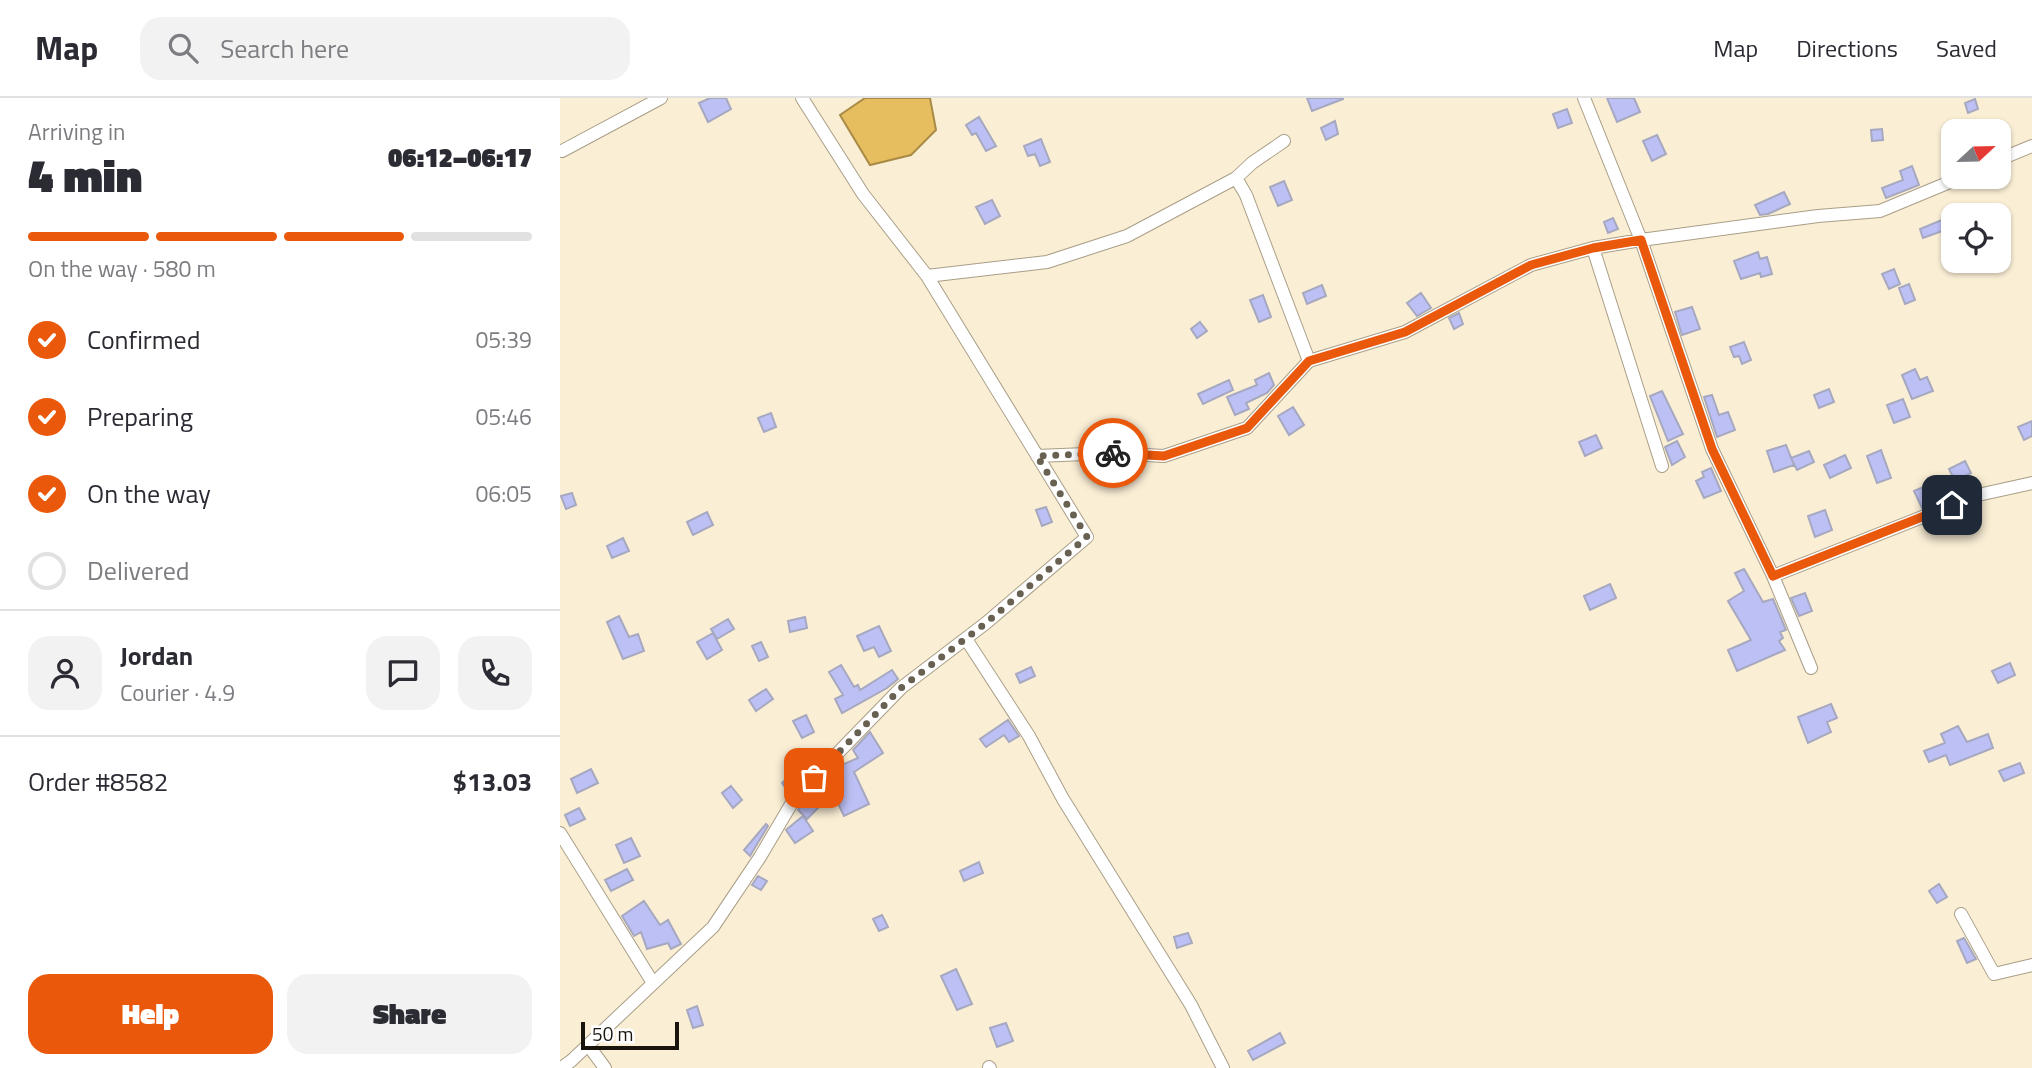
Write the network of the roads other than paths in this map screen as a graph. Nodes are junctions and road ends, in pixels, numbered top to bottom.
1 (661, 98) edge
2 (802, 98) edge
3 (1584, 98) edge
4 (1284, 141) dead end
5 (2032, 146) edge
6 (562, 151) dead end
7 (2011, 155) edge
8 (1236, 178) junction
9 (1941, 186) edge
10 (1641, 240) junction
11 (1593, 248) junction
12 (927, 276) junction
13 (1309, 361) junction
14 (1037, 456) junction
15 (1662, 466) dead end
16 (2032, 483) edge
17 (1773, 576) junction
18 (965, 639) junction
19 (1811, 668) dead end
20 (560, 832) edge
21 (1961, 914) dead end
22 (2032, 965) edge
23 (653, 983) junction
24 (588, 1045) junction
25 (561, 1068) edge
26 (604, 1068) edge
27 (1223, 1068) edge

1 - 6 street
2 - 12 street
3 - 10 street
4 - 8 street
5 - 7 street
8 - 12 street
8 - 13 street
9 - 10 street
10 - 11 street
10 - 17 street
11 - 13 street
11 - 15 street
12 - 14 street
13 - 14 street
14 - 18 street
16 - 17 street
17 - 19 street
18 - 23 street
18 - 27 street
20 - 23 street
21 - 22 street
23 - 24 street
24 - 25 street
24 - 26 street

